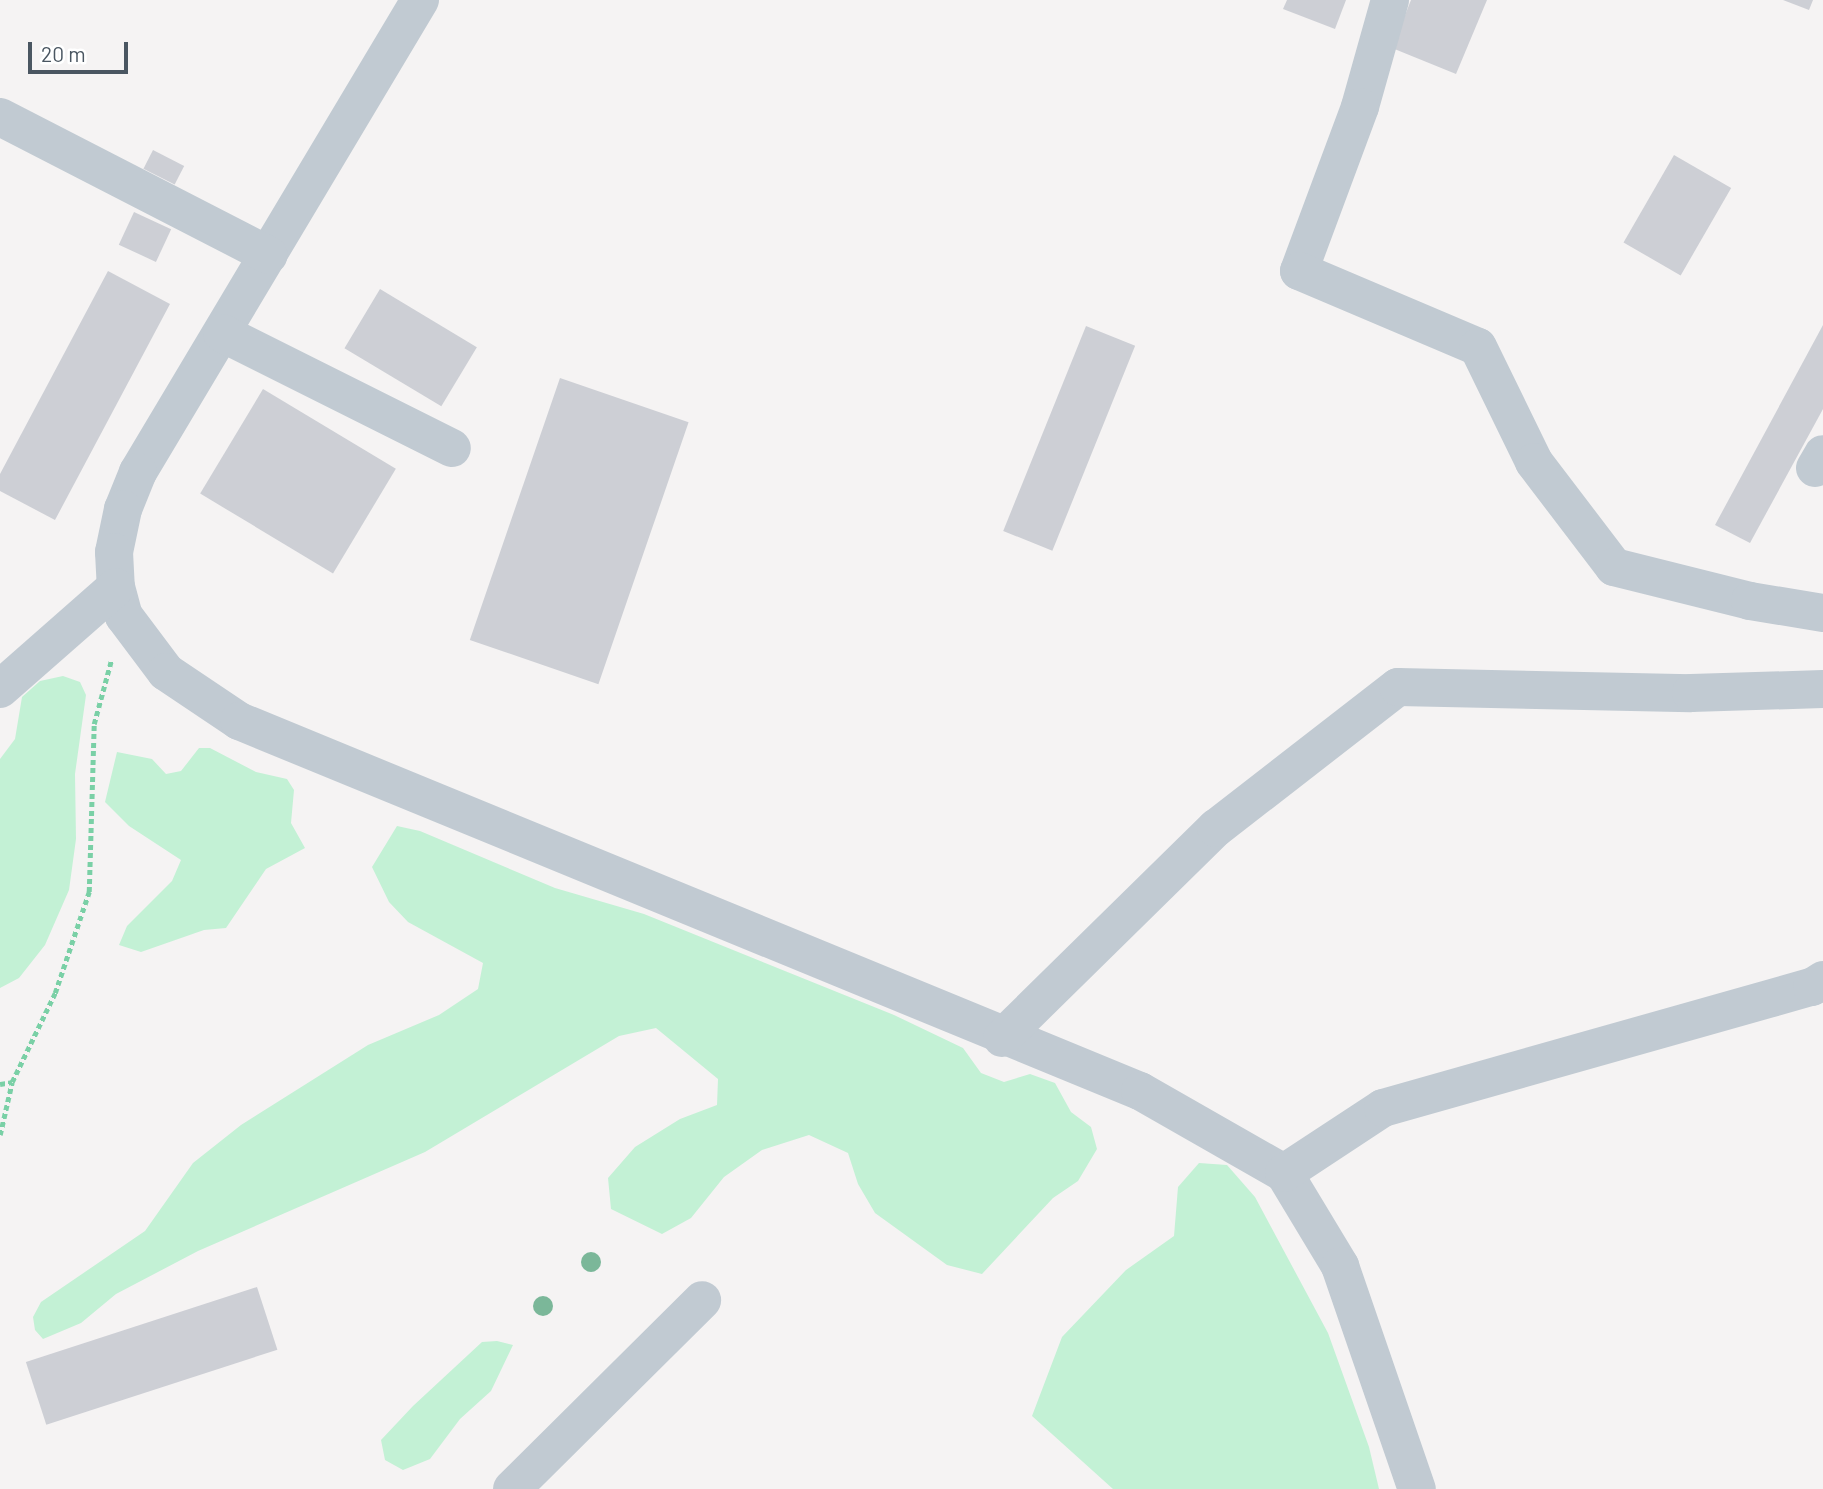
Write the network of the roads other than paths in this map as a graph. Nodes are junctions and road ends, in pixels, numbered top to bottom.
1 (420, 0) edge
2 (1390, 0) edge
3 (0, 117) edge
4 (269, 255) junction
5 (222, 333) junction
6 (452, 448) dead end
7 (120, 601) junction
8 (1823, 612) edge
9 (0, 689) edge
10 (1823, 689) edge
11 (1823, 980) edge
12 (1002, 1038) junction
13 (1284, 1174) junction
14 (702, 1300) dead end
15 (512, 1489) edge
16 (1417, 1489) edge

1 - 4 street
2 - 8 street
3 - 4 street
4 - 5 street
5 - 6 street
5 - 7 street
7 - 9 street
7 - 12 street
10 - 12 street
11 - 13 street
12 - 13 street
13 - 16 street
14 - 15 street

